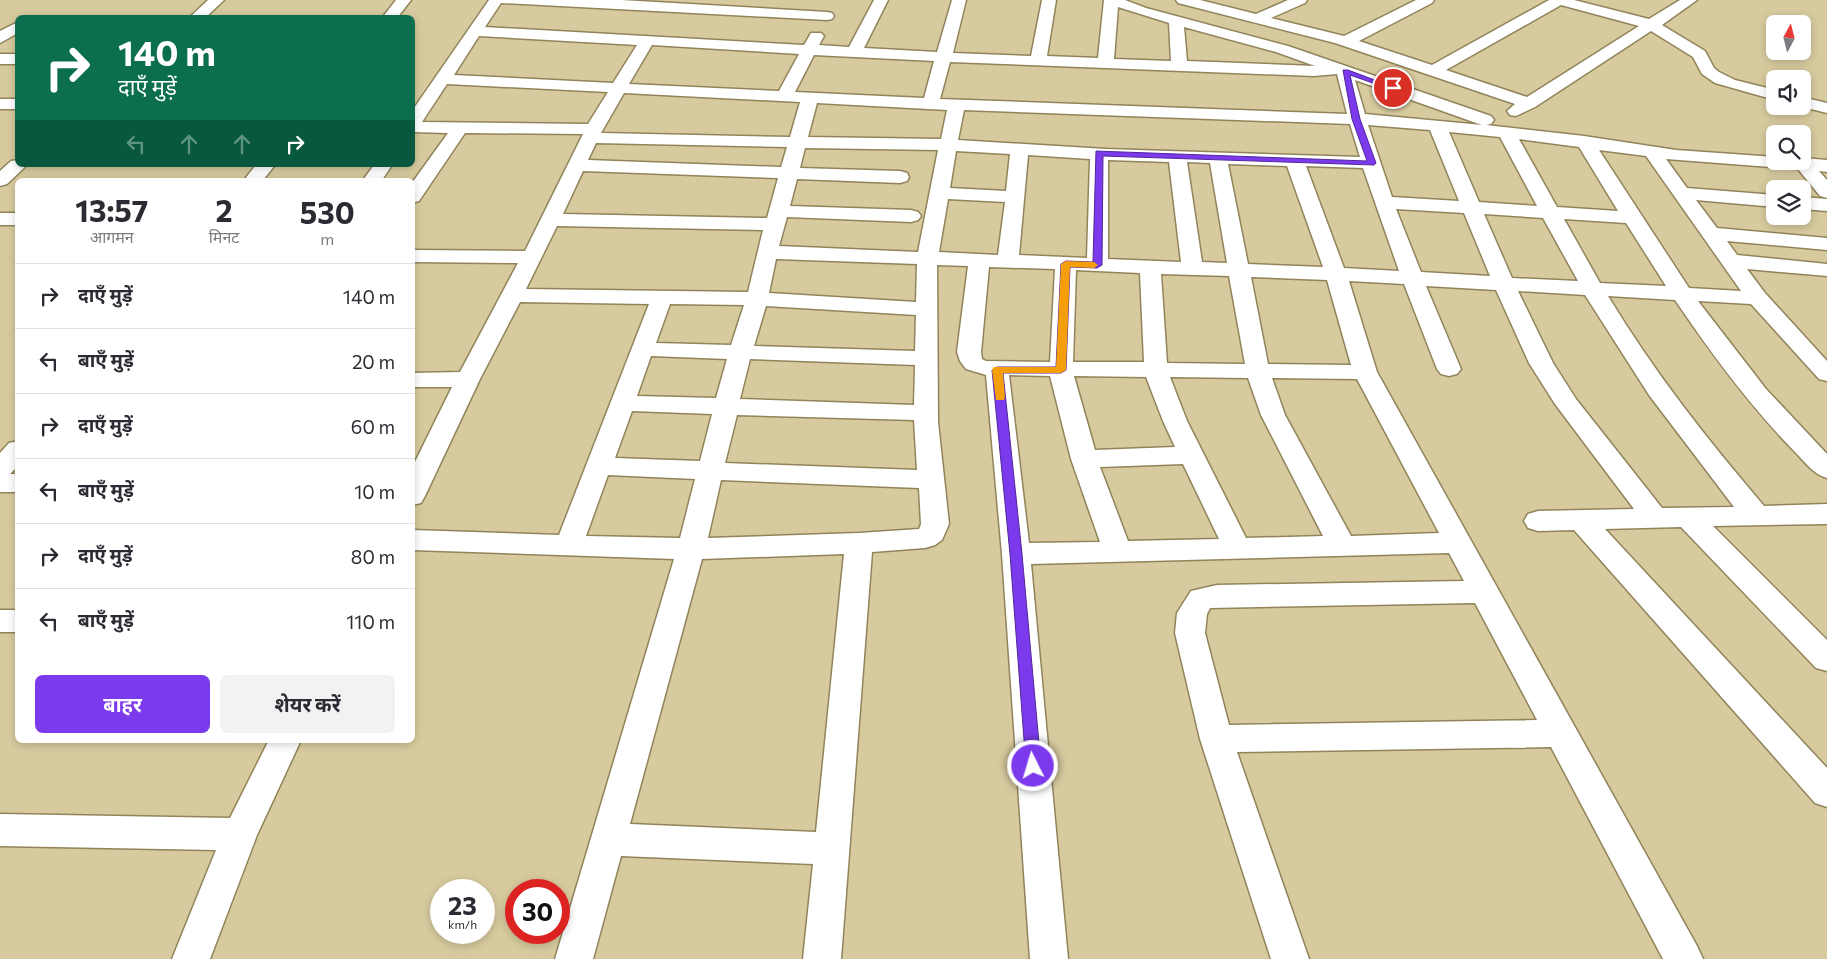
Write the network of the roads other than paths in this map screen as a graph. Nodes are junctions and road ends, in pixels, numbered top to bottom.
1 (217, 0) edge
2 (404, 0) edge
3 (496, 0) edge
4 (505, 0) edge
5 (835, 0) edge
6 (880, 0) edge
7 (959, 0) edge
8 (1049, 0) edge
9 (1111, 0) edge
10 (1183, 0) edge
11 (1300, 0) edge
12 (1427, 0) edge
13 (1559, 0) edge
14 (1690, 0) edge
15 (1158, 4) dead end
16 (721, 10) junction
17 (1141, 11) junction
18 (200, 15) edge
19 (392, 15) edge
20 (827, 16) junction
21 (1259, 18) junction
22 (0, 21) edge
23 (15, 21) edge
24 (1176, 21) junction
25 (1650, 24) junction
26 (15, 28) edge
27 (476, 31) junction
28 (0, 38) edge
29 (647, 40) junction
30 (1345, 42) junction
31 (697, 43) junction
32 (810, 50) junction
33 (854, 52) junction
34 (942, 57) junction
35 (0, 59) edge
36 (15, 59) edge
37 (1038, 62) junction
38 (1106, 63) junction
39 (1178, 65) junction
40 (1341, 70) junction
41 (1433, 71) junction
42 (442, 79) junction
43 (617, 88) junction
44 (1766, 93) edge
45 (785, 96) junction
46 (810, 98) junction
47 (931, 103) junction
48 (1529, 103) junction
49 (0, 104) edge
50 (15, 104) edge
51 (1811, 104) edge
52 (956, 105) junction
53 (1827, 108) edge
54 (1356, 119) junction
55 (415, 120) edge
56 (415, 125) edge
57 (1436, 125) junction
58 (460, 128) junction
59 (1497, 129) junction
60 (592, 133) junction
61 (797, 141) junction
62 (1584, 141) junction
63 (947, 145) junction
64 (1020, 149) junction
65 (1652, 152) junction
66 (1099, 153) junction
67 (0, 155) edge
68 (15, 155) edge
69 (1177, 156) junction
70 (1218, 158) junction
71 (1295, 161) junction
72 (1766, 161) edge
73 (1372, 163) junction
74 (576, 165) junction
75 (1811, 165) edge
76 (1827, 166) edge
77 (16, 167) edge
78 (264, 167) edge
79 (382, 167) edge
80 (1808, 170) edge
81 (789, 172) junction
82 (255, 178) edge
83 (373, 178) edge
84 (900, 178) dead end
85 (0, 180) edge
86 (940, 192) junction
87 (1827, 192) edge
88 (415, 193) edge
89 (1682, 193) junction
90 (1014, 197) junction
91 (1766, 200) edge
92 (1385, 202) junction
93 (1811, 204) edge
94 (1827, 206) edge
95 (1472, 209) junction
96 (1551, 214) junction
97 (911, 216) dead end
98 (777, 218) junction
99 (1633, 218) junction
100 (0, 219) edge
101 (15, 219) edge
102 (550, 220) junction
103 (1711, 234) junction
104 (1827, 244) edge
105 (767, 252) junction
106 (415, 256) edge
107 (532, 257) junction
108 (927, 259) junction
109 (979, 261) junction
110 (1730, 261) junction
111 (1008, 262) junction
112 (1066, 264) junction
113 (1097, 265) junction
114 (1150, 267) junction
115 (1192, 269) junction
116 (1238, 270) junction
117 (1827, 270) edge
118 (1336, 274) junction
119 (1412, 279) junction
120 (1504, 284) junction
121 (1592, 289) junction
122 (1682, 294) junction
123 (512, 295) junction
124 (662, 297) junction
125 (1757, 298) junction
126 (757, 299) junction
127 (927, 309) junction
128 (1801, 348) junction
129 (1827, 348) edge
130 (642, 349) junction
131 (741, 351) junction
132 (926, 358) junction
133 (1449, 368) dead end
134 (997, 370) junction
135 (1061, 370) junction
136 (1156, 371) junction
137 (1258, 372) junction
138 (1365, 372) junction
139 (1827, 374) edge
140 (468, 379) junction
141 (415, 380) edge
142 (622, 403) junction
143 (726, 406) junction
144 (926, 413) junction
145 (15, 452) edge
146 (1192, 455) junction
147 (1084, 459) junction
148 (598, 466) junction
149 (0, 469) edge
150 (1827, 469) edge
151 (710, 472) junction
152 (932, 480) junction
153 (15, 482) edge
154 (0, 483) edge
155 (415, 486) edge
156 (1827, 514) edge
157 (1756, 515) junction
158 (1688, 517) junction
159 (1655, 518) junction
160 (1581, 520) junction
161 (1538, 521) dead end
162 (415, 540) edge
163 (1458, 543) junction
164 (860, 544) junction
165 (569, 545) junction
166 (1343, 547) junction
167 (691, 549) junction
168 (1238, 549) junction
169 (1118, 552) junction
170 (1016, 554) junction
171 (1485, 592) junction
172 (0, 621) edge
173 (15, 621) edge
174 (1827, 659) edge
175 (1562, 733) junction
176 (1216, 739) junction
177 (284, 743) edge
178 (1827, 792) edge
179 (0, 830) edge
180 (240, 834) junction
181 (608, 839) junction
182 (832, 849) junction
183 (191, 959) edge
184 (574, 959) edge
185 (822, 959) edge
186 (1049, 959) edge
187 (1290, 959) edge
188 (1684, 959) edge

1 - 18 street
2 - 19 street
3 - 27 street
4 - 16 street
5 - 20 street
6 - 33 street
7 - 34 street
8 - 37 street
9 - 17 street
9 - 38 street
10 - 21 street
11 - 21 street
12 - 30 street
13 - 25 street
13 - 41 street
14 - 25 street
15 - 17 street
16 - 20 street
16 - 31 street
17 - 24 street
20 - 32 street
21 - 30 street
22 - 23 street
24 - 39 street
24 - 40 street
25 - 44 street
25 - 48 street
26 - 28 street
27 - 29 street
27 - 42 street
29 - 31 street
29 - 43 street
30 - 41 street
31 - 32 street
32 - 33 street
32 - 45 street
33 - 34 street
34 - 37 street
34 - 47 street
35 - 36 street
37 - 38 street
38 - 39 street
39 - 40 street
40 - 54 street
40 - 59 street
41 - 48 street
42 - 43 street
42 - 55 street
43 - 45 street
43 - 60 street
45 - 46 street
46 - 47 street
46 - 61 street
47 - 52 street
48 - 59 street
49 - 50 street
51 - 53 street
52 - 54 street
52 - 63 street
54 - 57 street
54 - 73 street
56 - 58 street
57 - 59 street
57 - 95 street
58 - 60 street
58 - 88 street
59 - 62 street
59 - 96 street
60 - 61 street
60 - 74 street
61 - 63 street
61 - 81 street
62 - 65 street
62 - 99 street
63 - 64 street
63 - 86 street
64 - 66 street
64 - 90 street
65 - 72 street
65 - 89 street
66 - 69 street
66 - 113 street
67 - 68 street
69 - 70 street
69 - 115 street
70 - 71 street
70 - 116 street
71 - 73 street
71 - 118 street
73 - 92 street
74 - 81 street
74 - 102 street
75 - 76 street
77 - 85 street
78 - 82 street
79 - 83 street
80 - 87 street
81 - 84 street
81 - 98 street
86 - 90 street
86 - 108 street
89 - 91 street
89 - 103 street
90 - 111 street
92 - 95 street
92 - 119 street
93 - 94 street
95 - 96 street
95 - 120 street
96 - 99 street
96 - 121 street
97 - 98 street
98 - 102 street
98 - 105 street
99 - 122 street
100 - 101 street
102 - 107 street
103 - 104 street
103 - 110 street
105 - 108 street
105 - 126 street
106 - 107 street
107 - 123 street
108 - 109 street
108 - 127 street
109 - 111 street
109 - 134 street
110 - 117 street
110 - 125 street
111 - 112 street
112 - 113 street
112 - 135 street
113 - 114 street
114 - 115 street
114 - 136 street
115 - 116 street
116 - 118 street
116 - 137 street
118 - 119 street
118 - 138 street
119 - 120 street
119 - 133 street
120 - 121 street
120 - 159 street
121 - 122 street
121 - 157 street
122 - 125 street
122 - 150 street
123 - 124 street
123 - 140 street
124 - 126 street
124 - 130 street
125 - 128 street
126 - 127 street
126 - 131 street
127 - 132 street
128 - 129 street
128 - 139 street
130 - 131 street
130 - 142 street
131 - 132 street
131 - 143 street
132 - 144 street
134 - 135 street
134 - 170 street
135 - 136 street
135 - 147 street
136 - 137 street
136 - 146 street
137 - 138 street
137 - 166 street
138 - 163 street
140 - 141 street
140 - 155 street
142 - 143 street
142 - 148 street
143 - 144 street
143 - 151 street
144 - 152 street
145 - 149 street
146 - 147 street
146 - 168 street
147 - 169 street
148 - 151 street
148 - 165 street
151 - 152 street
151 - 167 street
152 - 164 street
153 - 154 street
156 - 157 street
157 - 158 street
158 - 159 street
158 - 174 street
159 - 160 street
160 - 161 street
160 - 178 street
162 - 165 street
163 - 166 street
163 - 171 street
164 - 167 street
164 - 182 street
165 - 167 street
166 - 168 street
167 - 181 street
168 - 169 street
169 - 170 street
170 - 186 street
171 - 175 street
171 - 176 street
172 - 173 street
175 - 176 street
175 - 188 street
176 - 187 street
177 - 180 street
179 - 180 street
180 - 183 street
181 - 182 street
181 - 184 street
182 - 185 street

